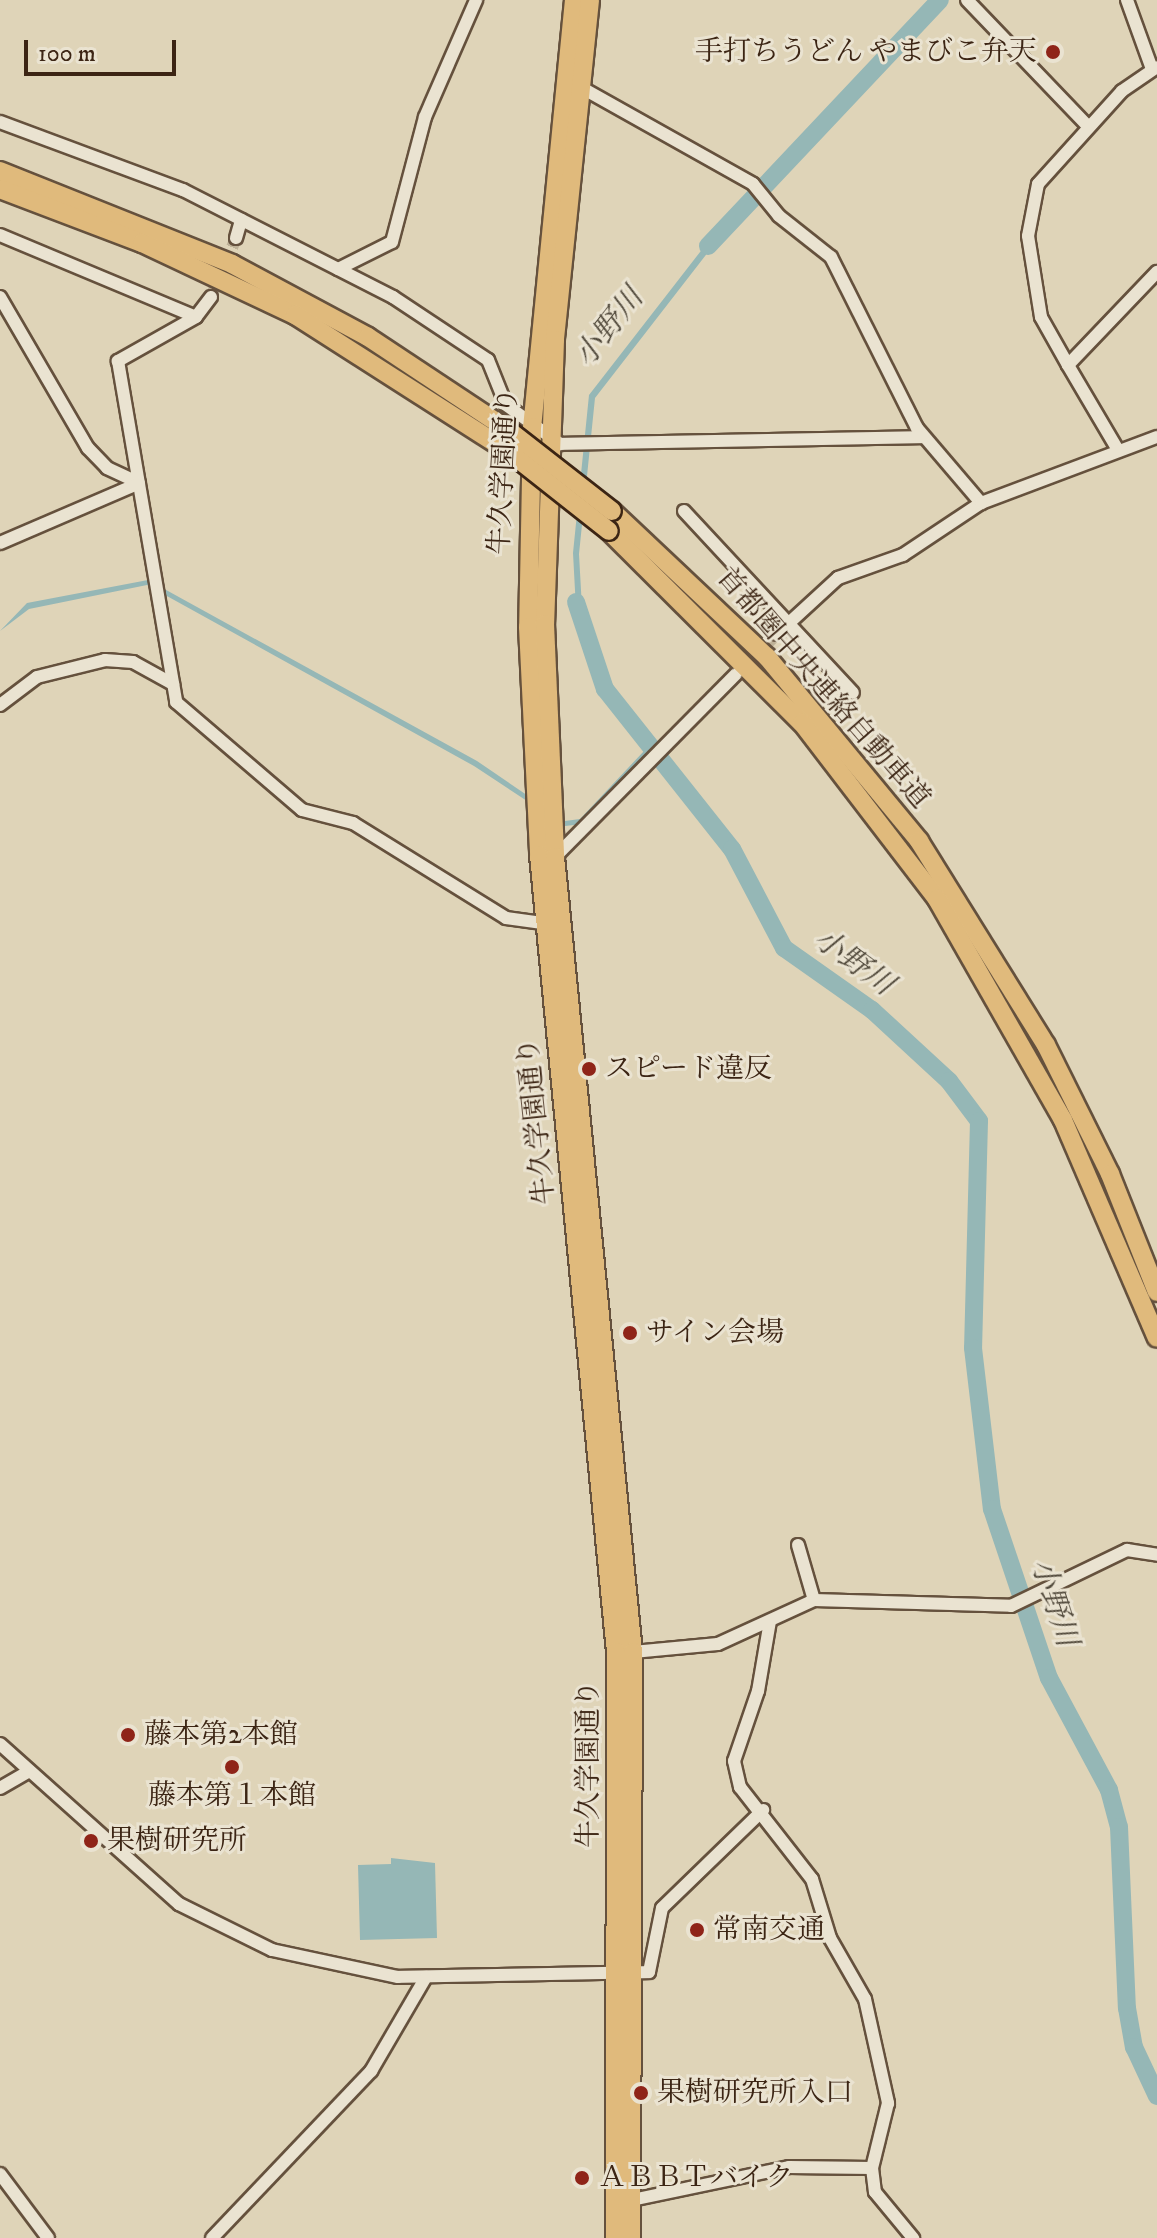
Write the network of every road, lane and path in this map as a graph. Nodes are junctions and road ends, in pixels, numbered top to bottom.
1 (476, 0) edge
2 (574, 0) edge
3 (590, 0) edge
4 (967, 0) edge
5 (1127, 0) edge
6 (1154, 68) edge
7 (573, 83) junction
8 (0, 122) edge
9 (1088, 126) junction
10 (0, 171) edge
11 (0, 189) edge
12 (241, 220) junction
13 (0, 235) edge
14 (236, 238) tunnel mouth
15 (338, 269) junction
16 (1157, 272) edge
17 (0, 297) edge
18 (211, 297) tunnel mouth
19 (196, 317) junction
20 (1068, 365) junction
21 (532, 427) junction
22 (923, 437) junction
23 (1157, 437) edge
24 (548, 439) junction
25 (1118, 450) junction
26 (139, 483) junction
27 (981, 503) junction
28 (684, 511) dead end
29 (0, 543) edge
30 (789, 623) junction
31 (777, 634) tunnel mouth
32 (736, 674) tunnel mouth
33 (173, 684) junction
34 (853, 693) dead end
35 (0, 705) edge
36 (555, 857) junction
37 (553, 924) junction
38 (1157, 1292) edge
39 (1157, 1338) edge
40 (798, 1545) dead end
41 (1157, 1555) edge
42 (814, 1600) junction
43 (770, 1621) junction
44 (633, 1652) junction
45 (0, 1744) edge
46 (30, 1771) junction
47 (0, 1788) edge
48 (763, 1810) junction
49 (624, 1973) junction
50 (426, 1977) junction
51 (872, 2168) junction
52 (0, 2174) edge
53 (632, 2200) junction
54 (48, 2238) edge
55 (212, 2238) edge
56 (615, 2238) edge
57 (631, 2238) edge
58 (913, 2238) edge

1 - 15 street
2 - 7 highway, 牛久学園通り
3 - 7 highway, 牛久学園通り
4 - 9 street
5 - 6 street
6 - 9 street
7 - 21 highway, 牛久学園通り
7 - 22 street
7 - 24 highway, 牛久学園通り
8 - 12 street
9 - 20 street
10 - 38 highway, 首都圏中央連絡自動車道, bridge
11 - 39 highway, 首都圏中央連絡自動車道, bridge
12 - 14 street
12 - 15 street
13 - 19 street
15 - 21 street
16 - 20 street
17 - 26 street
18 - 19 street
19 - 26 street
20 - 25 street
21 - 24 street
21 - 37 highway, 牛久学園通り
22 - 24 street
22 - 27 street
23 - 25 street
24 - 36 highway, 牛久学園通り
25 - 27 street
26 - 29 street
26 - 33 street
27 - 30 street
28 - 30 street
30 - 31 street
30 - 34 street
32 - 36 street
33 - 35 street
33 - 37 street
36 - 37 highway, 牛久学園通り
37 - 44 highway, 牛久学園通り
37 - 49 highway, 牛久学園通り
40 - 42 street
41 - 42 street
42 - 43 street
43 - 44 street
43 - 48 street
44 - 49 highway, 牛久学園通り
45 - 46 street
46 - 47 street
46 - 50 street
48 - 49 street
48 - 51 street
49 - 50 street
49 - 53 highway, 牛久学園通り
49 - 56 highway, 牛久学園通り
50 - 55 street
51 - 53 street
51 - 58 street
52 - 54 street
53 - 57 highway, 牛久学園通り

